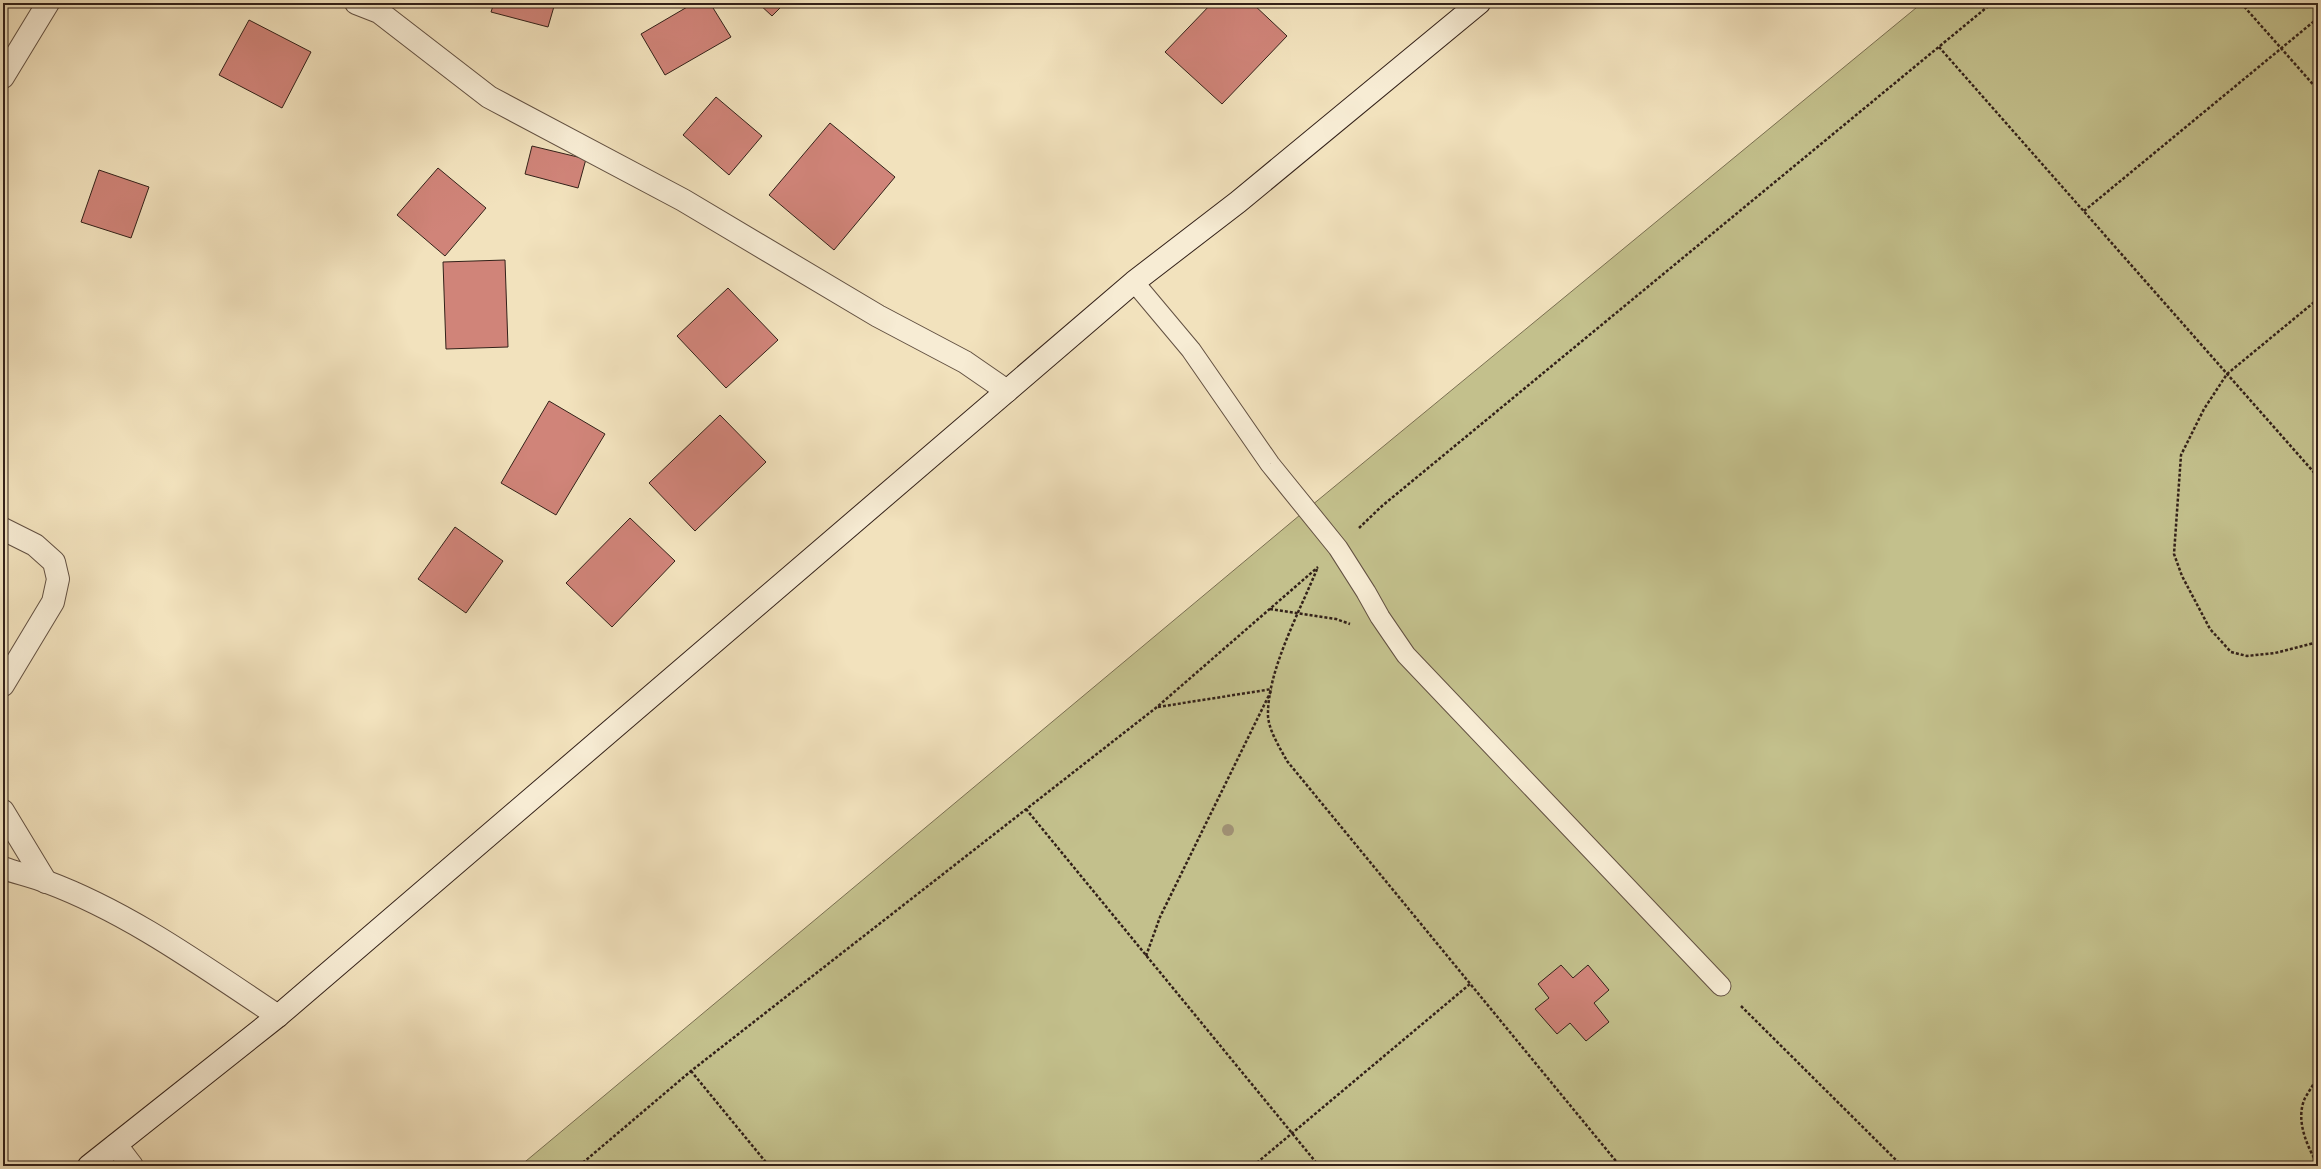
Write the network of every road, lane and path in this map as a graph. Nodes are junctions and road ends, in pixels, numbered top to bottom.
1 (48, 3) edge
2 (356, 3) edge
3 (1479, 3) edge
4 (1992, 3) edge
5 (2241, 3) edge
6 (379, 7) edge
7 (2318, 18) edge
8 (1939, 46) junction
9 (2281, 48) junction
10 (3, 77) edge
11 (2318, 90) edge
12 (2084, 211) junction
13 (1134, 282) junction
14 (2318, 299) edge
15 (2227, 374) junction
16 (1007, 390) junction
17 (2318, 477) edge
18 (3, 530) edge
19 (1338, 548) junction
20 (1318, 567) junction
21 (1270, 609) junction
22 (1299, 613) junction
23 (1355, 625) dead end
24 (2318, 642) edge
25 (3, 685) edge
26 (1272, 689) junction
27 (1157, 707) junction
28 (1026, 809) junction
29 (3, 810) edge
30 (3, 868) edge
31 (46, 882) junction
32 (1146, 956) junction
33 (1470, 984) junction
34 (1721, 986) joint
35 (278, 1016) junction
36 (691, 1071) junction
37 (2318, 1076) edge
38 (1292, 1134) junction
39 (116, 1145) junction
40 (2318, 1165) edge
41 (88, 1166) edge
42 (132, 1166) edge
43 (579, 1166) edge
44 (769, 1166) edge
45 (1253, 1166) edge
46 (1319, 1166) edge
47 (1620, 1166) edge
48 (1902, 1166) edge

1 - 10 main road
2 - 6 main road
3 - 13 main road
4 - 8 path
5 - 9 path
6 - 16 main road
7 - 9 path
8 - 12 path
8 - 19 path
9 - 11 path
9 - 12 path
12 - 15 path
13 - 16 main road
13 - 19 lane
14 - 15 path
15 - 17 path
15 - 24 path
16 - 35 main road
18 - 25 main road
19 - 20 path
19 - 34 lane
20 - 21 path
20 - 22 path
21 - 22 path
21 - 27 path
22 - 23 path
22 - 26 path
26 - 27 path
26 - 32 path
26 - 33 path
27 - 28 path
28 - 32 path
28 - 36 path
29 - 31 main road
30 - 31 main road
31 - 35 main road
32 - 38 path
33 - 38 path
33 - 47 path
34 - 48 path
35 - 39 main road
36 - 43 path
36 - 44 path
37 - 40 path
38 - 45 path
38 - 46 path
39 - 41 main road
39 - 42 main road

